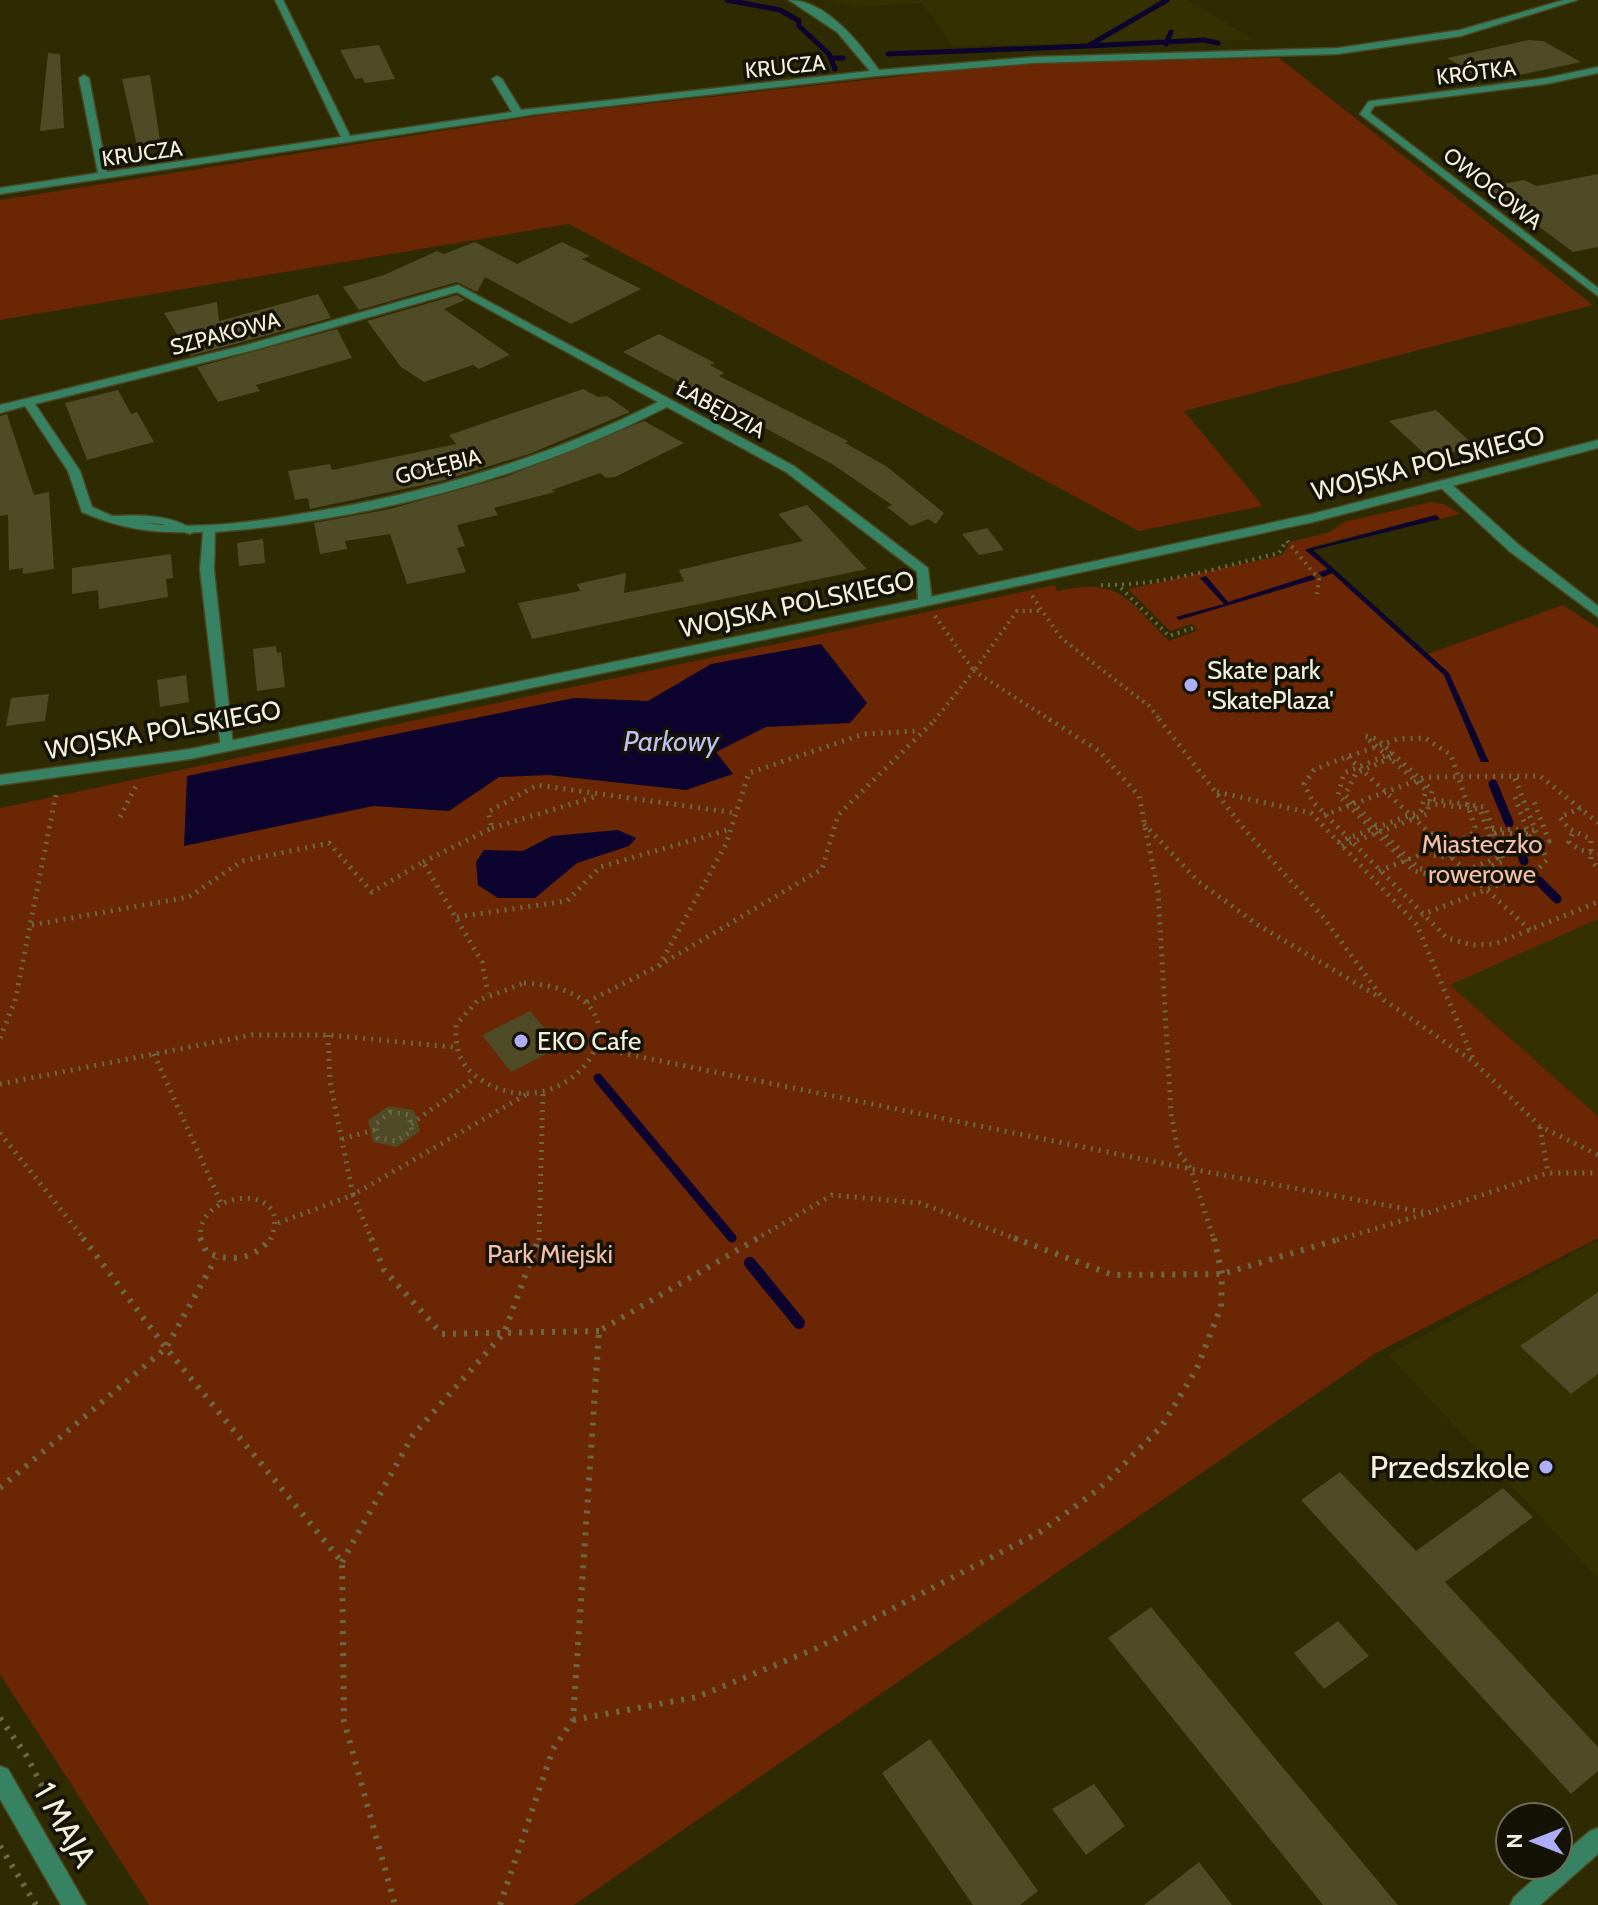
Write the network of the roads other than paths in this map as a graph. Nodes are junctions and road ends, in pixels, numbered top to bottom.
1 (279, 0) edge
2 (793, 0) edge
3 (1573, 0) edge
4 (1598, 70) edge
5 (876, 73) junction
6 (84, 78) dead end
7 (497, 79) dead end
8 (518, 114) junction
9 (1365, 114) joint
10 (347, 140) junction
11 (103, 176) junction
12 (0, 191) edge
13 (458, 288) joint
14 (1598, 293) edge
15 (667, 402) junction
16 (29, 404) junction
17 (0, 409) edge
18 (1598, 444) edge
19 (1444, 484) junction
20 (209, 532) junction
21 (925, 602) junction
22 (1598, 613) edge
23 (226, 745) junction
24 (0, 780) edge
25 (0, 1777) edge
26 (1598, 1839) edge
27 (74, 1905) edge
28 (1522, 1905) edge

1 - 10 street
2 - 5 street
3 - 5 street, KRUCZA
4 - 9 street, KRÓTKA
5 - 8 street, KRUCZA
6 - 11 street
7 - 8 street
8 - 10 street, KRUCZA
9 - 14 street, OWOCOWA
10 - 11 street, KRUCZA
11 - 12 street, KRUCZA
13 - 15 street, ŁABĘDZIA
13 - 16 street, SZPAKOWA
15 - 20 street, GOŁĘBIA
15 - 21 street, ŁABĘDZIA
16 - 17 street, SZPAKOWA
16 - 20 street, GOŁĘBIA
18 - 19 street, WOJSKA POLSKIEGO
19 - 21 street, WOJSKA POLSKIEGO
19 - 22 street
20 - 23 street
21 - 23 street, WOJSKA POLSKIEGO
23 - 24 street, WOJSKA POLSKIEGO
25 - 27 street, 1 MAJA
26 - 28 street

